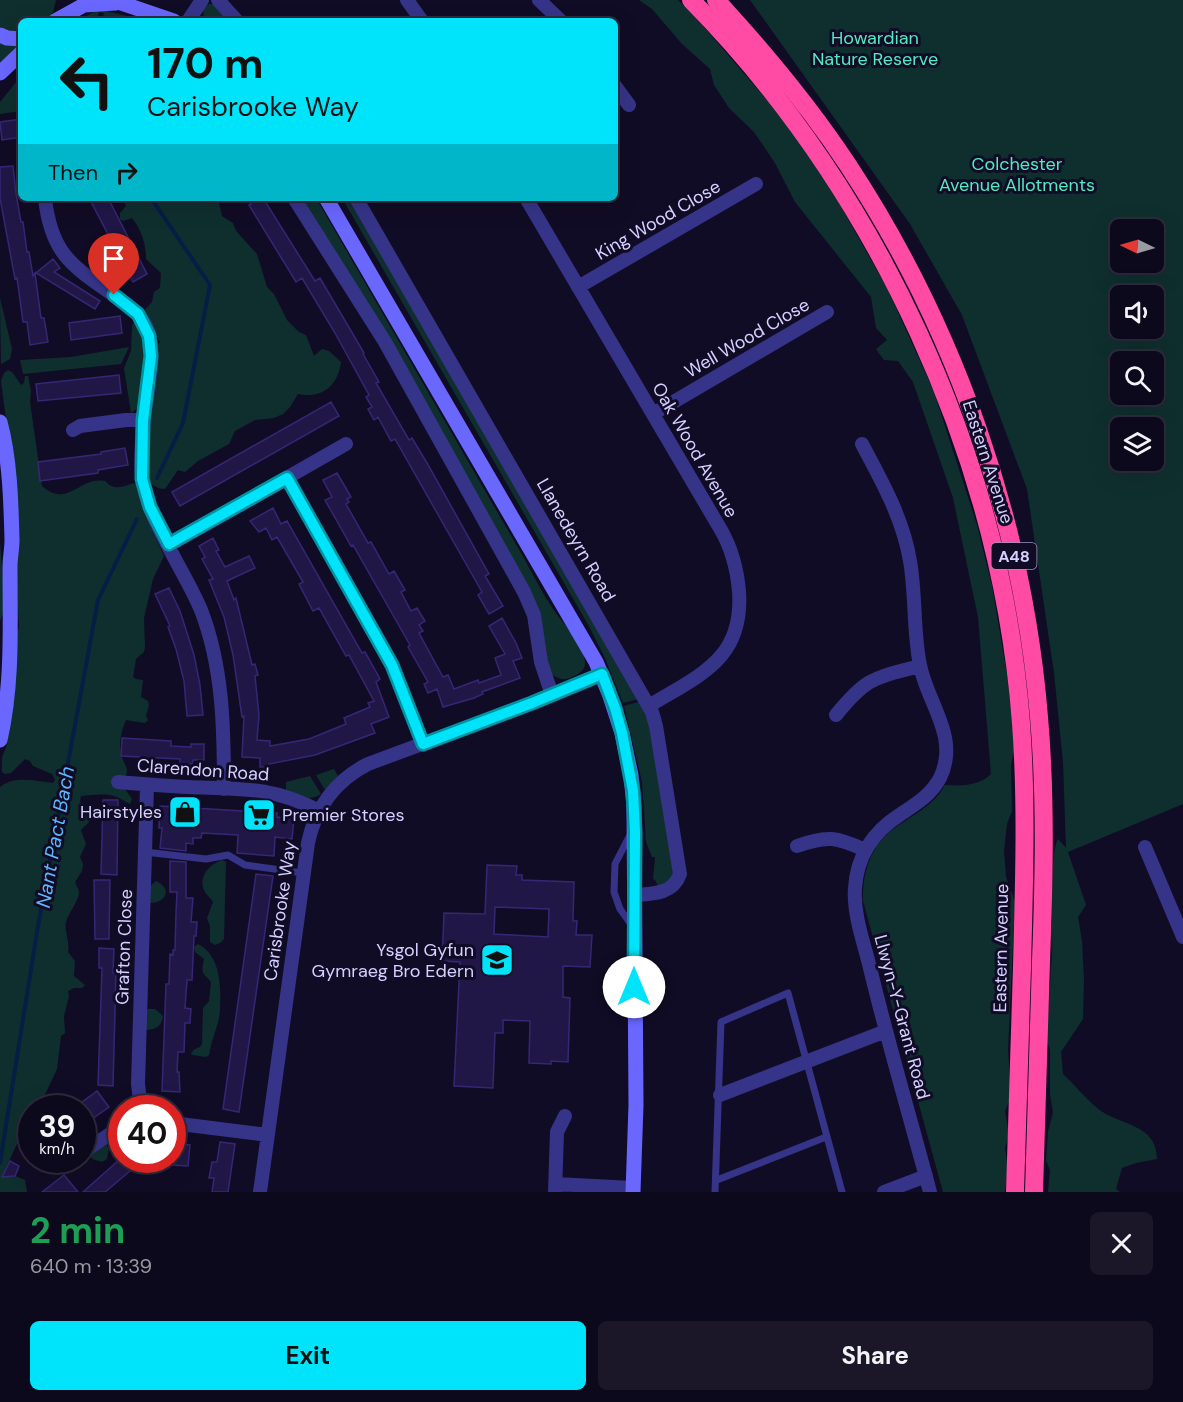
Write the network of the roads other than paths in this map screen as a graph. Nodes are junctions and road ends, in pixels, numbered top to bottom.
1 (63, 0) edge
2 (202, 0) edge
3 (218, 0) edge
4 (539, 0) edge
5 (691, 0) edge
6 (716, 0) edge
7 (114, 1) edge
8 (414, 2) edge
9 (56, 18) edge
10 (60, 18) edge
11 (165, 18) edge
12 (190, 18) edge
13 (234, 18) edge
14 (421, 18) edge
15 (558, 18) edge
16 (0, 34) edge
17 (18, 39) edge
18 (18, 56) edge
19 (0, 73) edge
20 (618, 90) edge
21 (629, 105) dead end
22 (756, 184) dead end
23 (46, 201) edge
24 (296, 201) edge
25 (329, 201) edge
26 (358, 201) edge
27 (528, 201) edge
28 (578, 287) junction
29 (828, 312) dead end
30 (653, 414) junction
31 (143, 420) junction
32 (0, 422) edge
33 (73, 430) dead end
34 (346, 444) dead end
35 (862, 444) dead end
36 (287, 478) junction
37 (0, 516) edge
38 (169, 544) junction
39 (10, 566) junction
40 (6, 630) edge
41 (920, 666) junction
42 (602, 674) junction
43 (552, 694) junction
44 (649, 706) junction
45 (836, 715) dead end
46 (0, 740) edge
47 (423, 744) junction
48 (118, 782) dead end
49 (147, 786) junction
50 (224, 789) junction
51 (319, 811) junction
52 (635, 827) junction
53 (797, 846) dead end
54 (1145, 848) dead end
55 (865, 850) junction
56 (145, 852) junction
57 (303, 873) junction
58 (635, 895) junction
59 (634, 929) junction
60 (1183, 937) edge
61 (886, 1031) junction
62 (806, 1062) junction
63 (139, 1095) edge
64 (720, 1095) junction
65 (565, 1116) dead end
66 (186, 1125) edge
67 (268, 1135) junction
68 (826, 1137) junction
69 (926, 1176) junction
70 (717, 1180) junction
71 (555, 1188) edge
72 (633, 1190) edge
73 (260, 1192) edge
74 (716, 1192) edge
75 (842, 1192) edge
76 (884, 1192) edge
77 (930, 1192) edge
78 (1015, 1192) edge
79 (1034, 1192) edge

1 - 9 street
2 - 12 street
3 - 13 street
4 - 15 street
5 - 78 highway, Eastern Avenue / A48
6 - 79 highway, Eastern Avenue / A48
7 - 10 street
7 - 11 street
8 - 14 street
16 - 17 street
18 - 19 street
20 - 21 street
22 - 28 street, King Wood Close
23 - 31 street
24 - 43 street
25 - 42 street
26 - 44 street, Llanedeyrn Road
27 - 28 street, Oak Wood Avenue
28 - 30 street, Oak Wood Avenue
29 - 30 street, Well Wood Close
30 - 44 street, Oak Wood Avenue
31 - 33 street
31 - 38 street
32 - 39 street
34 - 36 street
35 - 41 street, Llwyn-Y-Grant Road
36 - 38 street
36 - 47 street
37 - 39 street
38 - 50 street
39 - 40 street
40 - 46 street
41 - 45 street
41 - 55 street, Llwyn-Y-Grant Road
42 - 43 street, Carisbrooke Way
42 - 52 street
43 - 47 street, Carisbrooke Way
44 - 58 street, Llanedeyrn Road
47 - 51 street, Carisbrooke Way
48 - 49 street, Clarendon Road
49 - 50 street, Clarendon Road
49 - 56 street, Grafton Close
50 - 51 street, Clarendon Road
51 - 57 street, Carisbrooke Way
52 - 58 street
52 - 59 lane
53 - 55 street
54 - 60 street
55 - 61 street, Llwyn-Y-Grant Road
56 - 57 lane
56 - 63 street, Grafton Close
57 - 67 street, Carisbrooke Way
58 - 59 street
59 - 72 street
61 - 62 street
61 - 69 street, Llwyn-Y-Grant Road
62 - 64 street
62 - 64 lane
62 - 68 lane
64 - 70 lane
65 - 71 street
66 - 67 street
67 - 73 street, Carisbrooke Way
68 - 70 lane
68 - 75 lane
69 - 76 street
69 - 77 street, Llwyn-Y-Grant Road
70 - 74 lane
71 - 72 street

